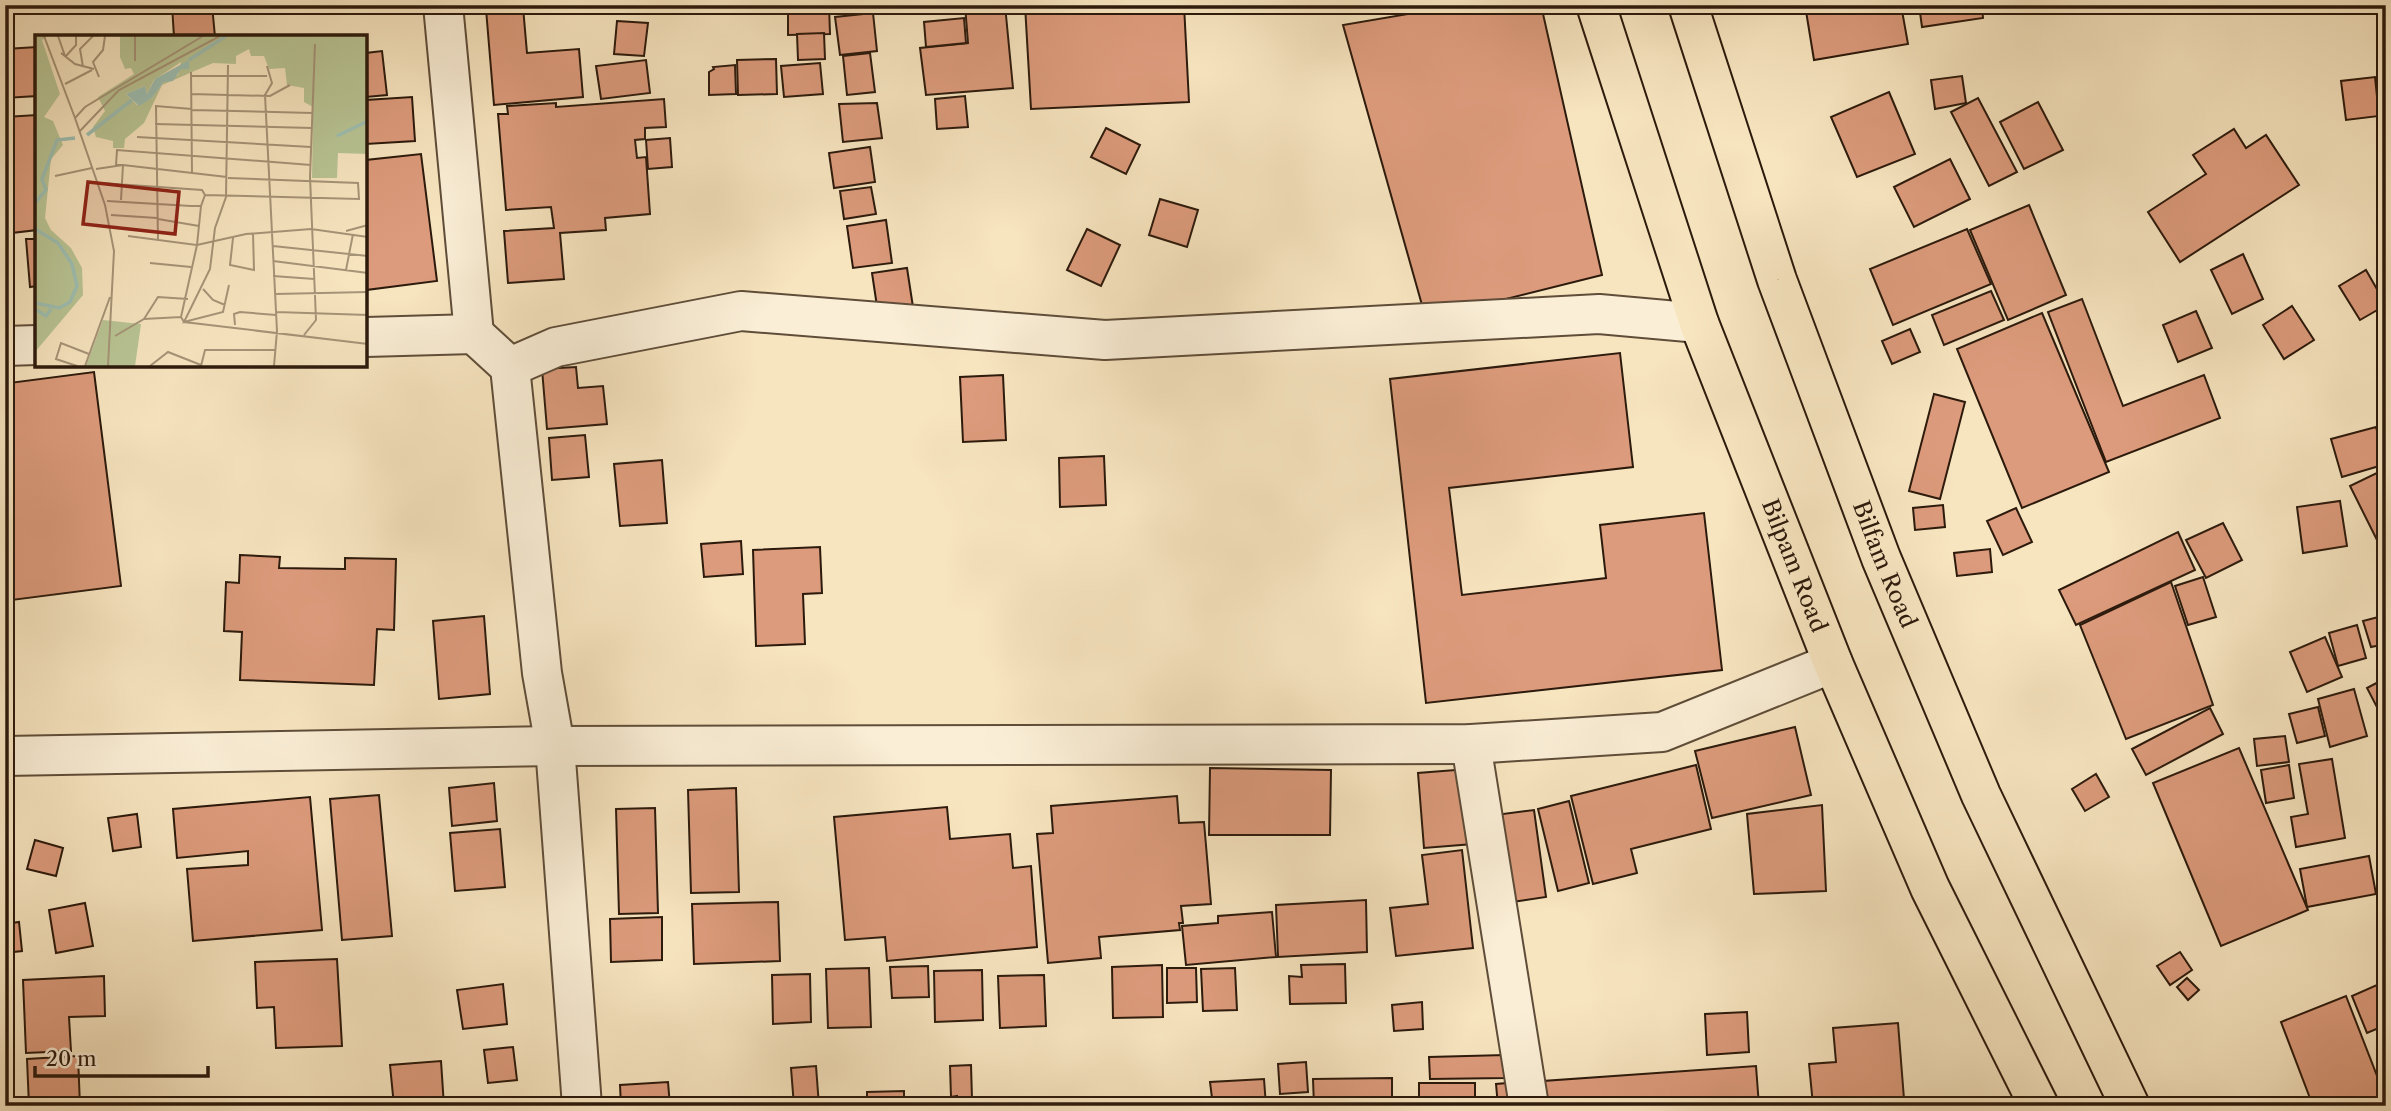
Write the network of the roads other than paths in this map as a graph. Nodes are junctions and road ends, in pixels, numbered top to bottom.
1 (443, 5) edge
2 (1596, 5) edge
3 (1688, 5) edge
4 (1699, 323) junction
5 (474, 334) junction
6 (368, 337) edge
7 (35, 345) edge
8 (5, 346) edge
9 (510, 367) junction
10 (1833, 663) junction
11 (1471, 744) junction
12 (555, 746) junction
13 (5, 757) edge
14 (582, 1106) edge
15 (1529, 1106) edge
16 (2039, 1106) edge
17 (2130, 1106) edge

1 - 5 street
2 - 4 main road, Bilpam Road
3 - 17 main road, Bilfam Road
4 - 9 street
4 - 10 main road, Bilpam Road
5 - 6 street
5 - 9 street
7 - 8 street
9 - 12 street
10 - 11 street
10 - 16 main road, Bilpam Road
11 - 12 street
11 - 15 street
12 - 13 street
12 - 14 street

